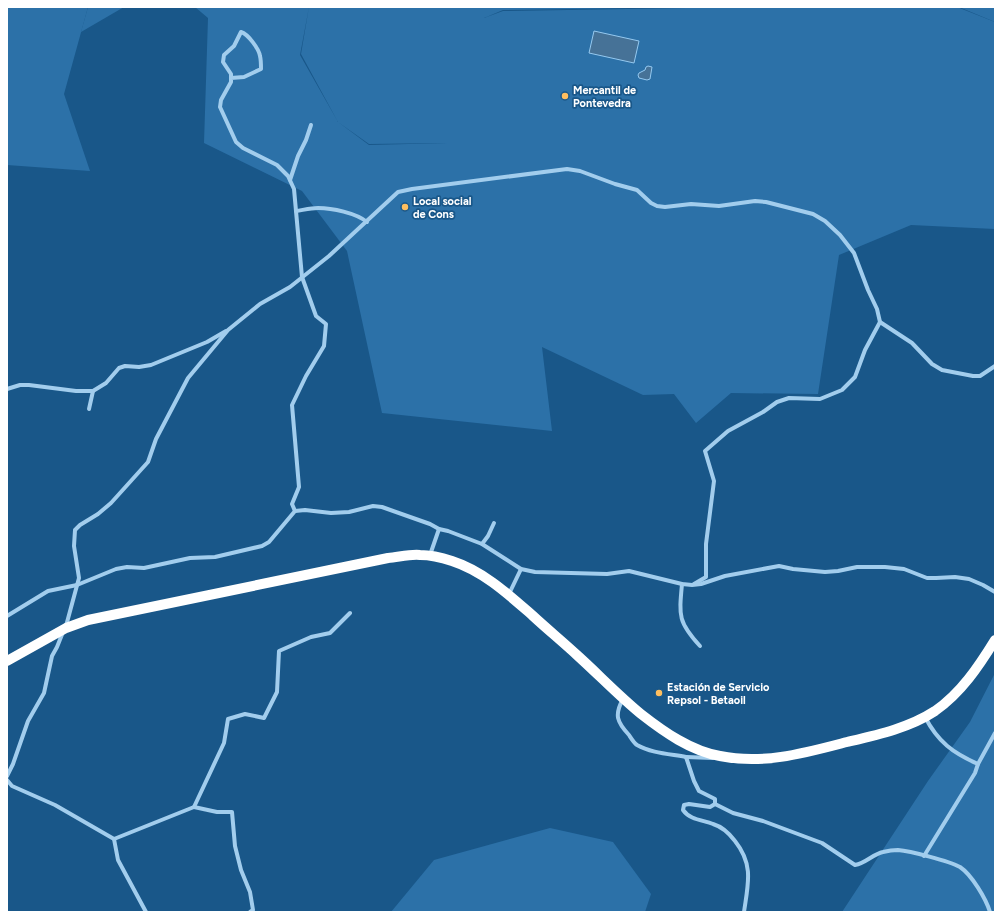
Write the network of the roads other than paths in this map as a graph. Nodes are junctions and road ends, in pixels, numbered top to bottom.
1 (231, 78) junction
2 (311, 125) dead end
3 (290, 180) junction
4 (296, 211) junction
5 (366, 222) junction
6 (302, 277) junction
7 (880, 322) junction
8 (228, 330) junction
9 (995, 366) edge
10 (7, 389) edge
11 (93, 391) junction
12 (89, 409) dead end
13 (295, 511) junction
14 (494, 523) dead end
15 (439, 529) junction
16 (482, 544) junction
17 (430, 556) junction
18 (521, 569) junction
19 (682, 584) junction
20 (77, 585) junction
21 (692, 585) junction
22 (995, 592) edge
23 (509, 595) junction
24 (350, 614) dead end
25 (7, 616) edge
26 (64, 629) junction
27 (995, 640) edge
28 (700, 646) dead end
29 (7, 661) edge
30 (623, 699) junction
31 (925, 716) junction
32 (995, 733) edge
33 (719, 756) junction
34 (686, 757) junction
35 (978, 764) junction
36 (7, 776) edge
37 (7, 780) edge
38 (716, 804) junction
39 (194, 807) junction
40 (114, 839) junction
41 (924, 856) junction
42 (146, 912) edge
43 (250, 912) edge
44 (744, 912) edge
45 (990, 912) edge

1 - 1 street
1 - 3 street
2 - 3 street
3 - 4 street
4 - 5 street
4 - 6 street
5 - 6 street
5 - 7 street
6 - 8 street
6 - 13 street
7 - 9 street
7 - 21 street
8 - 11 street
8 - 20 street
10 - 11 street
11 - 12 street
13 - 15 street
13 - 20 street
14 - 16 street
15 - 16 street
15 - 17 street
16 - 18 street
17 - 23 highway
17 - 26 highway
18 - 19 street
18 - 23 street
19 - 21 street
19 - 28 street
20 - 25 street
20 - 26 street
21 - 22 street
23 - 30 highway
24 - 39 street
26 - 29 highway
26 - 36 street
27 - 31 highway
30 - 33 highway
30 - 34 street
31 - 33 highway
31 - 35 street
32 - 35 street
33 - 34 street
34 - 38 street
35 - 41 street
37 - 40 street
38 - 41 street
38 - 44 street
39 - 40 street
39 - 43 street
40 - 42 street
41 - 45 street

